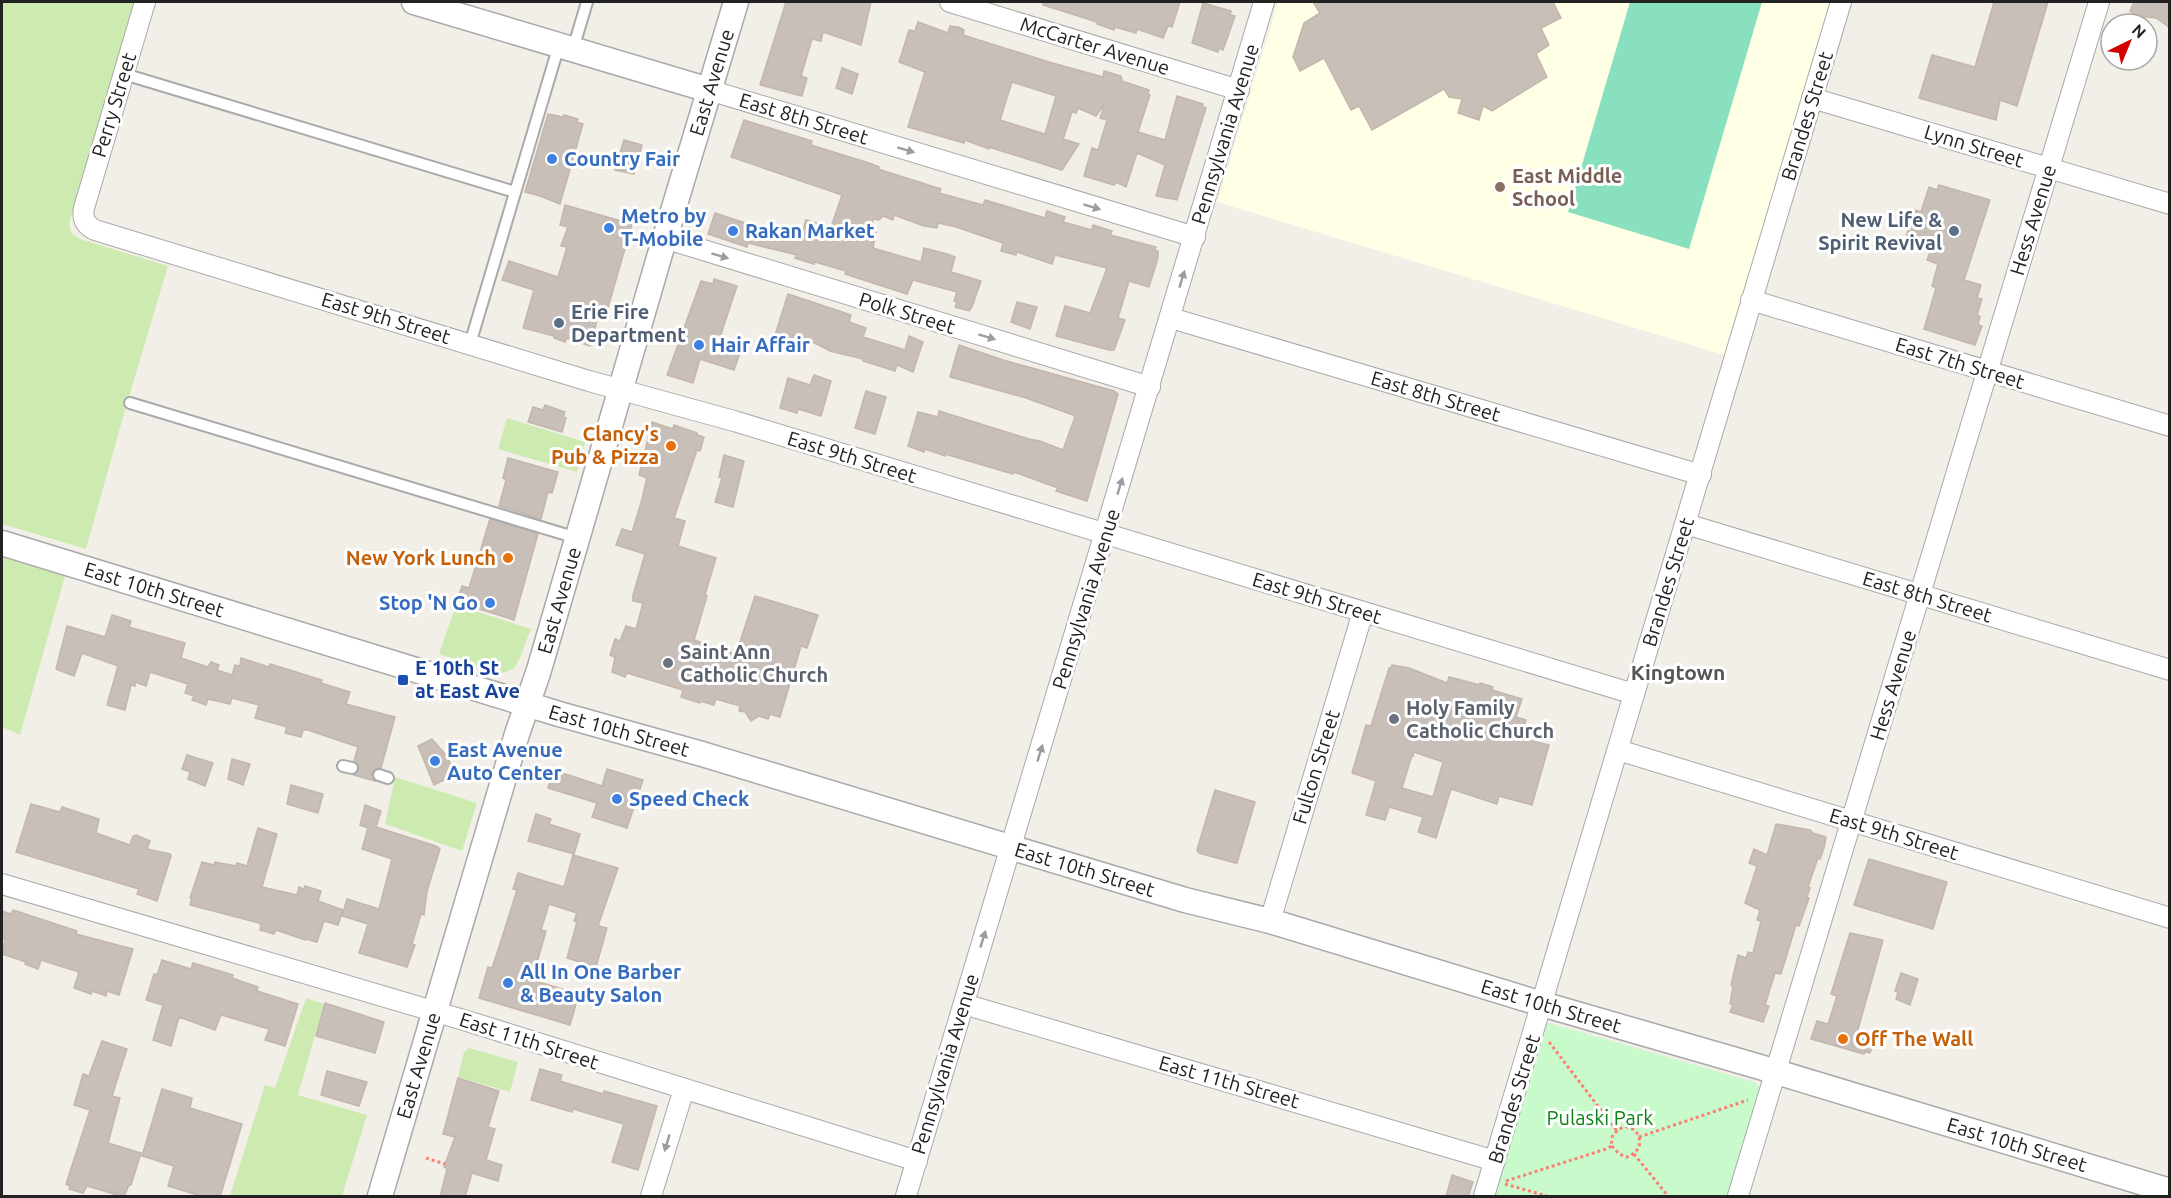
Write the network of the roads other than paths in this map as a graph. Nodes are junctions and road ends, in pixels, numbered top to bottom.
1 (145, 2) edge
2 (414, 2) edge
3 (587, 2) edge
4 (735, 2) edge
5 (950, 2) edge
6 (1264, 2) edge
7 (1841, 2) edge
8 (2098, 2) edge
9 (566, 47) junction
10 (124, 74) junction
11 (709, 90) junction
12 (1239, 90) junction
13 (1812, 98) junction
14 (2048, 168) junction
15 (514, 192) junction
16 (2169, 204) edge
17 (84, 208) joint
18 (1195, 237) junction
19 (664, 238) junction
20 (1751, 300) junction
21 (1170, 318) junction
22 (470, 344) junction
23 (1987, 371) junction
24 (1150, 387) junction
25 (620, 390) junction
26 (130, 403) dead end
27 (2169, 426) edge
28 (1701, 475) junction
29 (1686, 524) junction
30 (1105, 534) junction
31 (577, 538) junction
32 (2, 543) edge
33 (1920, 595) junction
34 (1363, 612) junction
35 (2169, 670) edge
36 (1634, 694) junction
37 (527, 703) junction
38 (1618, 750) junction
39 (1851, 821) junction
40 (1011, 848) junction
41 (2, 884) edge
42 (2169, 918) edge
43 (1270, 921) junction
44 (964, 1004) junction
45 (1542, 1004) junction
46 (434, 1012) junction
47 (1776, 1072) junction
48 (684, 1089) junction
49 (917, 1161) junction
50 (1495, 1161) junction
51 (2169, 1191) edge
52 (380, 1197) edge
53 (651, 1197) edge
54 (906, 1197) edge
55 (1484, 1197) edge
56 (1738, 1197) edge

1 - 10 street, Perry Street
2 - 9 street, East 8th Street
3 - 9 lane
4 - 11 street, East Avenue
5 - 12 street, McCarter Avenue
6 - 12 street, Pennsylvania Avenue
7 - 13 street, Brandes Street
8 - 14 street, Hess Avenue
9 - 11 street, East 8th Street
9 - 15 lane
10 - 15 lane
10 - 17 street, Perry Street
11 -> 18 street, East 8th Street
11 - 19 street, East Avenue
12 - 18 street, Pennsylvania Avenue
13 - 14 street, Lynn Street
13 - 20 street, Brandes Street
14 - 16 street, Lynn Street
14 - 23 street, Hess Avenue
15 - 22 lane
17 - 22 street, East 9th Street
21 -> 18 street, Pennsylvania Avenue
19 -> 24 street, Polk Street
19 - 25 street, East Avenue
20 - 23 street, East 7th Street
20 - 28 street, Brandes Street
21 - 24 street, Pennsylvania Avenue
21 - 28 street, East 8th Street
22 - 25 street, East 9th Street
23 - 27 street, East 7th Street
23 - 33 street, Hess Avenue
30 -> 24 street, Pennsylvania Avenue
25 - 30 street, East 9th Street
25 - 31 street, East Avenue
26 - 31 lane
28 - 29 street, Brandes Street
29 - 33 street, East 8th Street
29 - 36 street, Brandes Street
30 - 34 street, East 9th Street
40 -> 30 street, Pennsylvania Avenue
31 - 37 street, East Avenue
32 - 37 street, East 10th Street
33 - 35 street, East 8th Street
33 - 39 street, Hess Avenue
34 - 36 street, East 9th Street
34 - 43 street, Fulton Street
36 - 38 street, Brandes Street
37 - 40 street, East 10th Street
37 - 46 street, East Avenue
38 - 39 street, East 9th Street
38 - 45 street, Brandes Street
39 - 42 street, East 9th Street
39 - 47 street, Hess Avenue
40 - 43 street, East 10th Street
44 -> 40 street, Pennsylvania Avenue
41 - 46 street, East 11th Street
43 - 45 street, East 10th Street
44 - 49 street, Pennsylvania Avenue
44 - 50 street, East 11th Street
45 - 47 street, East 10th Street
45 - 50 street, Brandes Street
46 - 48 street, East 11th Street
46 - 52 street, East Avenue
47 - 51 street, East 10th Street
47 - 56 street, Hess Avenue
48 - 49 street, East 11th Street
48 -> 53 street
49 - 54 street, Pennsylvania Avenue
50 - 55 street, Brandes Street

